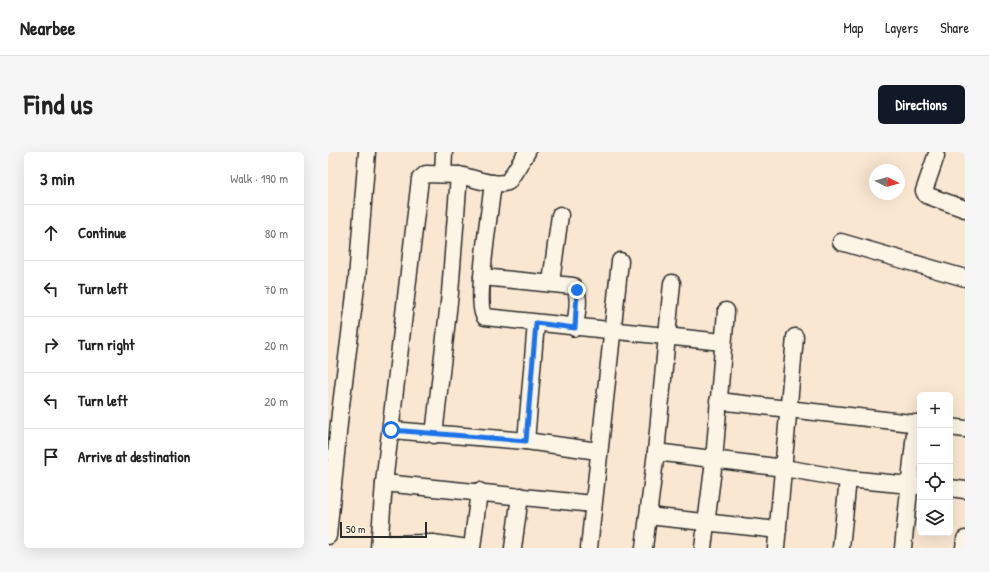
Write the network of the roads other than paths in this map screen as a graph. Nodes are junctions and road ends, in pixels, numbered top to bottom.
1 (367, 152) edge
2 (444, 152) edge
3 (527, 152) edge
4 (936, 156) dead end
5 (443, 174) junction
6 (459, 175) junction
7 (493, 183) junction
8 (965, 208) edge
9 (560, 215) dead end
10 (841, 242) dead end
11 (620, 261) dead end
12 (482, 277) junction
13 (965, 278) edge
14 (551, 282) junction
15 (672, 283) dead end
16 (726, 311) dead end
17 (536, 323) junction
18 (575, 328) junction
19 (613, 331) junction
20 (795, 337) dead end
21 (667, 338) junction
22 (722, 342) junction
23 (718, 401) junction
24 (790, 410) junction
25 (334, 412) edge
26 (917, 424) edge
27 (953, 427) edge
28 (918, 428) edge
29 (965, 429) edge
30 (391, 430) junction
31 (434, 435) junction
32 (526, 441) junction
33 (598, 451) junction
34 (656, 452) junction
35 (714, 461) junction
36 (784, 468) junction
37 (848, 479) junction
38 (384, 483) junction
39 (915, 485) edge
40 (953, 488) edge
41 (965, 490) edge
42 (479, 491) junction
43 (520, 496) junction
44 (593, 504) junction
45 (648, 516) junction
46 (706, 522) junction
47 (778, 530) junction
48 (328, 536) edge
49 (965, 539) edge
50 (432, 545) edge
51 (380, 546) edge
52 (468, 548) edge
53 (472, 548) edge
54 (513, 548) edge
55 (589, 548) edge
56 (644, 548) edge
57 (703, 548) edge
58 (776, 548) edge
59 (841, 548) edge
60 (903, 548) edge
61 (964, 548) edge

1 - 25 street
2 - 5 street
3 - 7 street
4 - 8 street
5 - 6 street
5 - 30 street
6 - 7 street
6 - 31 street
7 - 12 street
9 - 14 street
10 - 13 street
11 - 19 street
12 - 14 street
12 - 17 street
14 - 18 street
15 - 21 street
16 - 22 street
17 - 18 street
17 - 32 street
18 - 19 street
19 - 21 street
19 - 33 street
20 - 24 street
21 - 22 street
21 - 34 street
22 - 23 street
23 - 24 street
23 - 35 street
24 - 26 street
24 - 36 street
25 - 48 street
27 - 29 street
28 - 39 street
30 - 31 street
30 - 38 street
31 - 32 street
32 - 33 street
33 - 44 street
34 - 35 street
34 - 45 street
35 - 36 street
35 - 46 street
36 - 37 street
36 - 47 street
37 - 39 street
37 - 59 street
38 - 42 street
38 - 51 street
39 - 60 street
40 - 41 street
42 - 43 street
42 - 53 street
43 - 44 street
43 - 54 street
44 - 55 street
45 - 46 street
45 - 56 street
46 - 47 street
46 - 57 street
47 - 58 street
49 - 61 street
50 - 51 street
50 - 52 street

